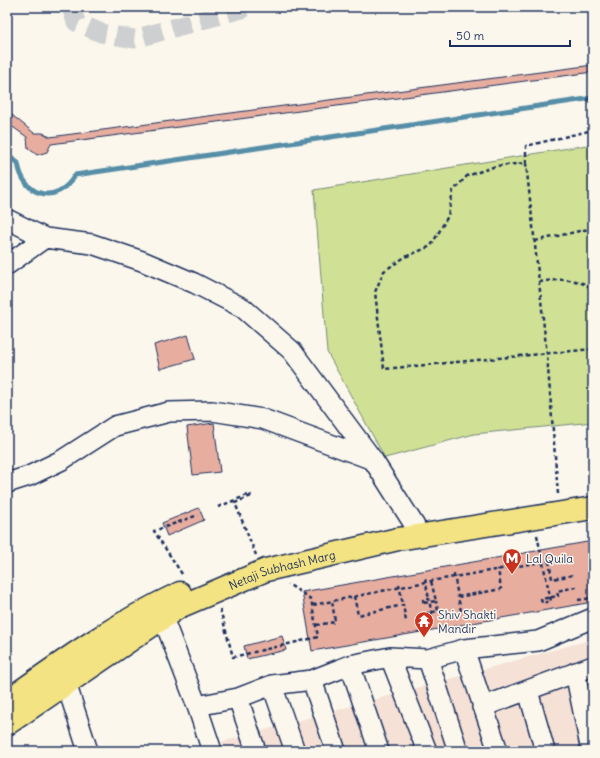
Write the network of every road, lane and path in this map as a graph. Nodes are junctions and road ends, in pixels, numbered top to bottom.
1 (593, 130) edge
2 (526, 163) junction
3 (7, 218) edge
4 (593, 228) edge
5 (46, 238) junction
6 (535, 240) junction
7 (7, 264) edge
8 (539, 282) junction
9 (593, 289) edge
10 (593, 349) edge
11 (547, 354) junction
12 (373, 460) junction
13 (7, 483) edge
14 (593, 497) edge
15 (558, 503) junction
16 (218, 507) dead end
17 (593, 508) edge
18 (198, 515) dead end
19 (533, 517) junction
20 (415, 526) junction
21 (571, 557) dead end
22 (549, 561) junction
23 (262, 566) junction
24 (498, 569) junction
25 (454, 574) dead end
26 (574, 575) dead end
27 (424, 579) dead end
28 (432, 581) junction
29 (399, 584) dead end
30 (576, 587) dead end
31 (191, 588) junction
32 (216, 591) junction
33 (354, 596) junction
34 (458, 597) junction
35 (593, 598) edge
36 (429, 599) junction
37 (332, 600) junction
38 (578, 600) dead end
39 (436, 601) junction
40 (313, 605) junction
41 (403, 605) junction
42 (461, 611) dead end
43 (432, 616) dead end
44 (163, 618) junction
45 (593, 618) edge
46 (406, 621) dead end
47 (428, 622) dead end
48 (316, 625) junction
49 (464, 649) junction
50 (390, 657) junction
51 (428, 659) junction
52 (350, 665) junction
53 (593, 666) edge
54 (575, 672) junction
55 (312, 680) junction
56 (66, 683) junction
57 (272, 685) junction
58 (528, 692) junction
59 (238, 698) junction
60 (7, 701) edge
61 (197, 706) junction
62 (482, 707) junction
63 (588, 710) edge
64 (7, 724) edge
65 (88, 751) edge
66 (212, 751) edge
67 (256, 751) edge
68 (295, 751) edge
69 (336, 751) edge
70 (379, 751) edge
71 (427, 751) edge
72 (458, 751) edge
73 (498, 751) edge
74 (545, 751) edge
75 (591, 751) edge

1 - 2 path
2 - 6 path
2 - 11 path
3 - 5 street
4 - 6 path
5 - 7 street
5 - 12 street
6 - 8 path
8 - 9 path
8 - 11 path
10 - 11 path
11 - 15 path
12 - 13 street
12 - 20 street
14 - 15 main road, Netaji Subhash Marg
15 - 20 main road, Netaji Subhash Marg
16 - 23 path
17 - 19 main road, Netaji Subhash Marg
18 - 31 path
19 - 23 main road, Netaji Subhash Marg
19 - 30 path
20 - 23 main road, Netaji Subhash Marg
21 - 22 path
22 - 24 path
22 - 26 path
23 - 31 main road, Netaji Subhash Marg
23 - 32 main road, Netaji Subhash Marg
23 - 40 path
24 - 28 path
24 - 34 path
25 - 34 path
27 - 36 path
28 - 33 path
28 - 39 path
29 - 41 path
31 - 60 main road, Netaji Subhash Marg
32 - 44 main road, Netaji Subhash Marg
32 - 48 path
33 - 37 path
33 - 41 path
34 - 42 path
35 - 38 path
36 - 39 path
36 - 43 path
37 - 40 path
37 - 48 path
39 - 47 path
40 - 48 path
41 - 46 path
44 - 56 main road, Netaji Subhash Marg
44 - 61 street
45 - 49 street
49 - 51 street
49 - 62 street
50 - 51 street
50 - 52 street
50 - 71 street
51 - 72 street
52 - 55 street
52 - 70 street
53 - 54 street
54 - 58 street
54 - 63 street
55 - 57 street
55 - 69 street
56 - 64 main road, Netaji Subhash Marg
56 - 65 street
57 - 59 street
57 - 68 street
58 - 62 street
58 - 74 street
59 - 61 street
59 - 67 street
61 - 66 street
62 - 73 street
63 - 75 street

